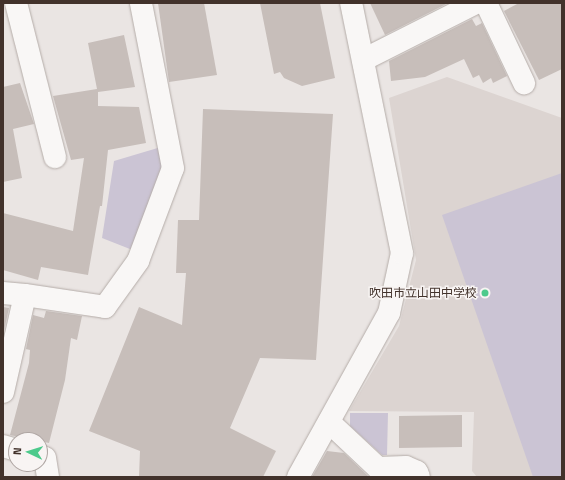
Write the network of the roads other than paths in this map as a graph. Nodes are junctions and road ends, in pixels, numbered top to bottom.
1 (16, 3) edge
2 (141, 3) edge
3 (351, 3) edge
4 (476, 3) edge
5 (486, 3) edge
6 (362, 60) junction
7 (524, 83) dead end
8 (55, 157) dead end
9 (3, 293) edge
10 (25, 295) junction
11 (3, 392) edge
12 (329, 422) junction
13 (377, 472) edge
14 (298, 477) edge
15 (419, 477) edge

1 - 8 street
2 - 10 street
3 - 6 street
4 - 6 street
5 - 7 street
6 - 12 street
9 - 10 street
10 - 11 street
12 - 13 street
12 - 14 street
13 - 15 street

